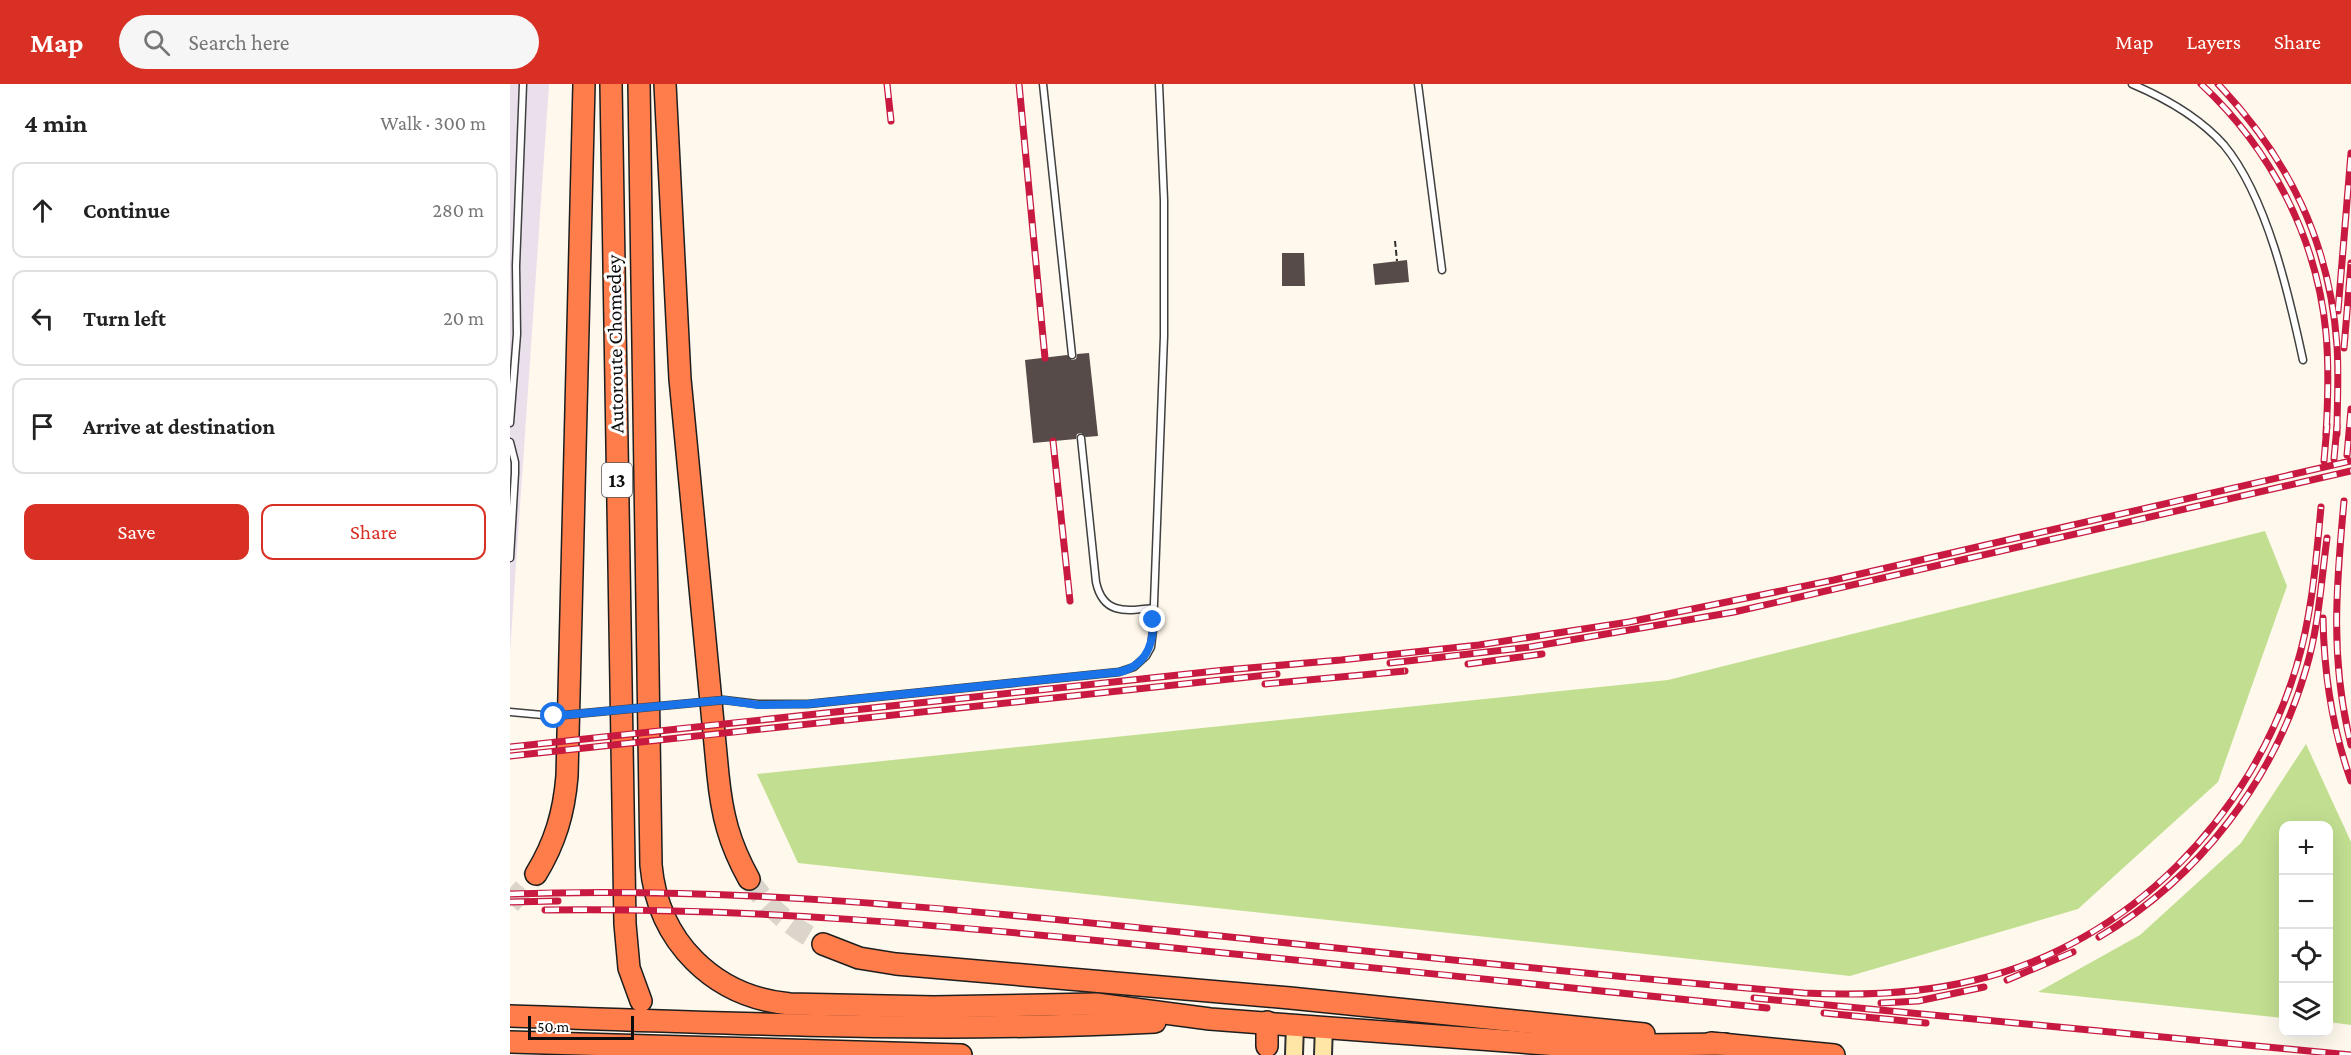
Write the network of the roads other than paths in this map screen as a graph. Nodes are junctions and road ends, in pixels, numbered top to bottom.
1 (523, 84) edge
2 (584, 84) edge
3 (611, 84) edge
4 (639, 84) edge
5 (664, 84) edge
6 (1043, 84) edge
7 (1159, 84) edge
8 (1418, 84) edge
9 (2132, 84) edge
10 (518, 203) junction
11 (510, 204) edge
12 (1442, 270) dead end
13 (1072, 355) dead end
14 (2303, 360) dead end
15 (510, 423) edge
16 (1081, 438) dead end
17 (510, 442) edge
18 (510, 558) edge
19 (1154, 608) junction
20 (510, 712) edge
21 (536, 874) tunnel mouth
22 (749, 879) tunnel mouth
23 (823, 944) tunnel mouth
24 (641, 1001) dead end
25 (510, 1016) edge
26 (1210, 1019) junction
27 (1267, 1022) junction
28 (1295, 1024) junction
29 (1324, 1026) junction
30 (510, 1042) edge
31 (1725, 1044) junction
32 (1267, 1046) dead end
33 (961, 1055) edge
34 (1294, 1055) edge
35 (1323, 1055) edge
36 (1834, 1055) edge

1 - 10 lane
2 - 21 highway
3 - 24 highway, Autoroute Chomedey / 13
4 - 26 highway, Autoroute Chomedey / 13
5 - 22 highway
6 - 13 lane
7 - 19 lane
8 - 12 lane
9 - 14 lane
10 - 11 lane
10 - 15 lane
16 - 19 lane
17 - 18 lane
19 - 20 lane, bridge
23 - 31 highway
25 - 26 highway
26 - 27 highway
27 - 28 highway
27 - 32 highway
28 - 29 highway
28 - 34 main road
29 - 31 highway
29 - 35 main road
30 - 33 highway
31 - 36 highway

